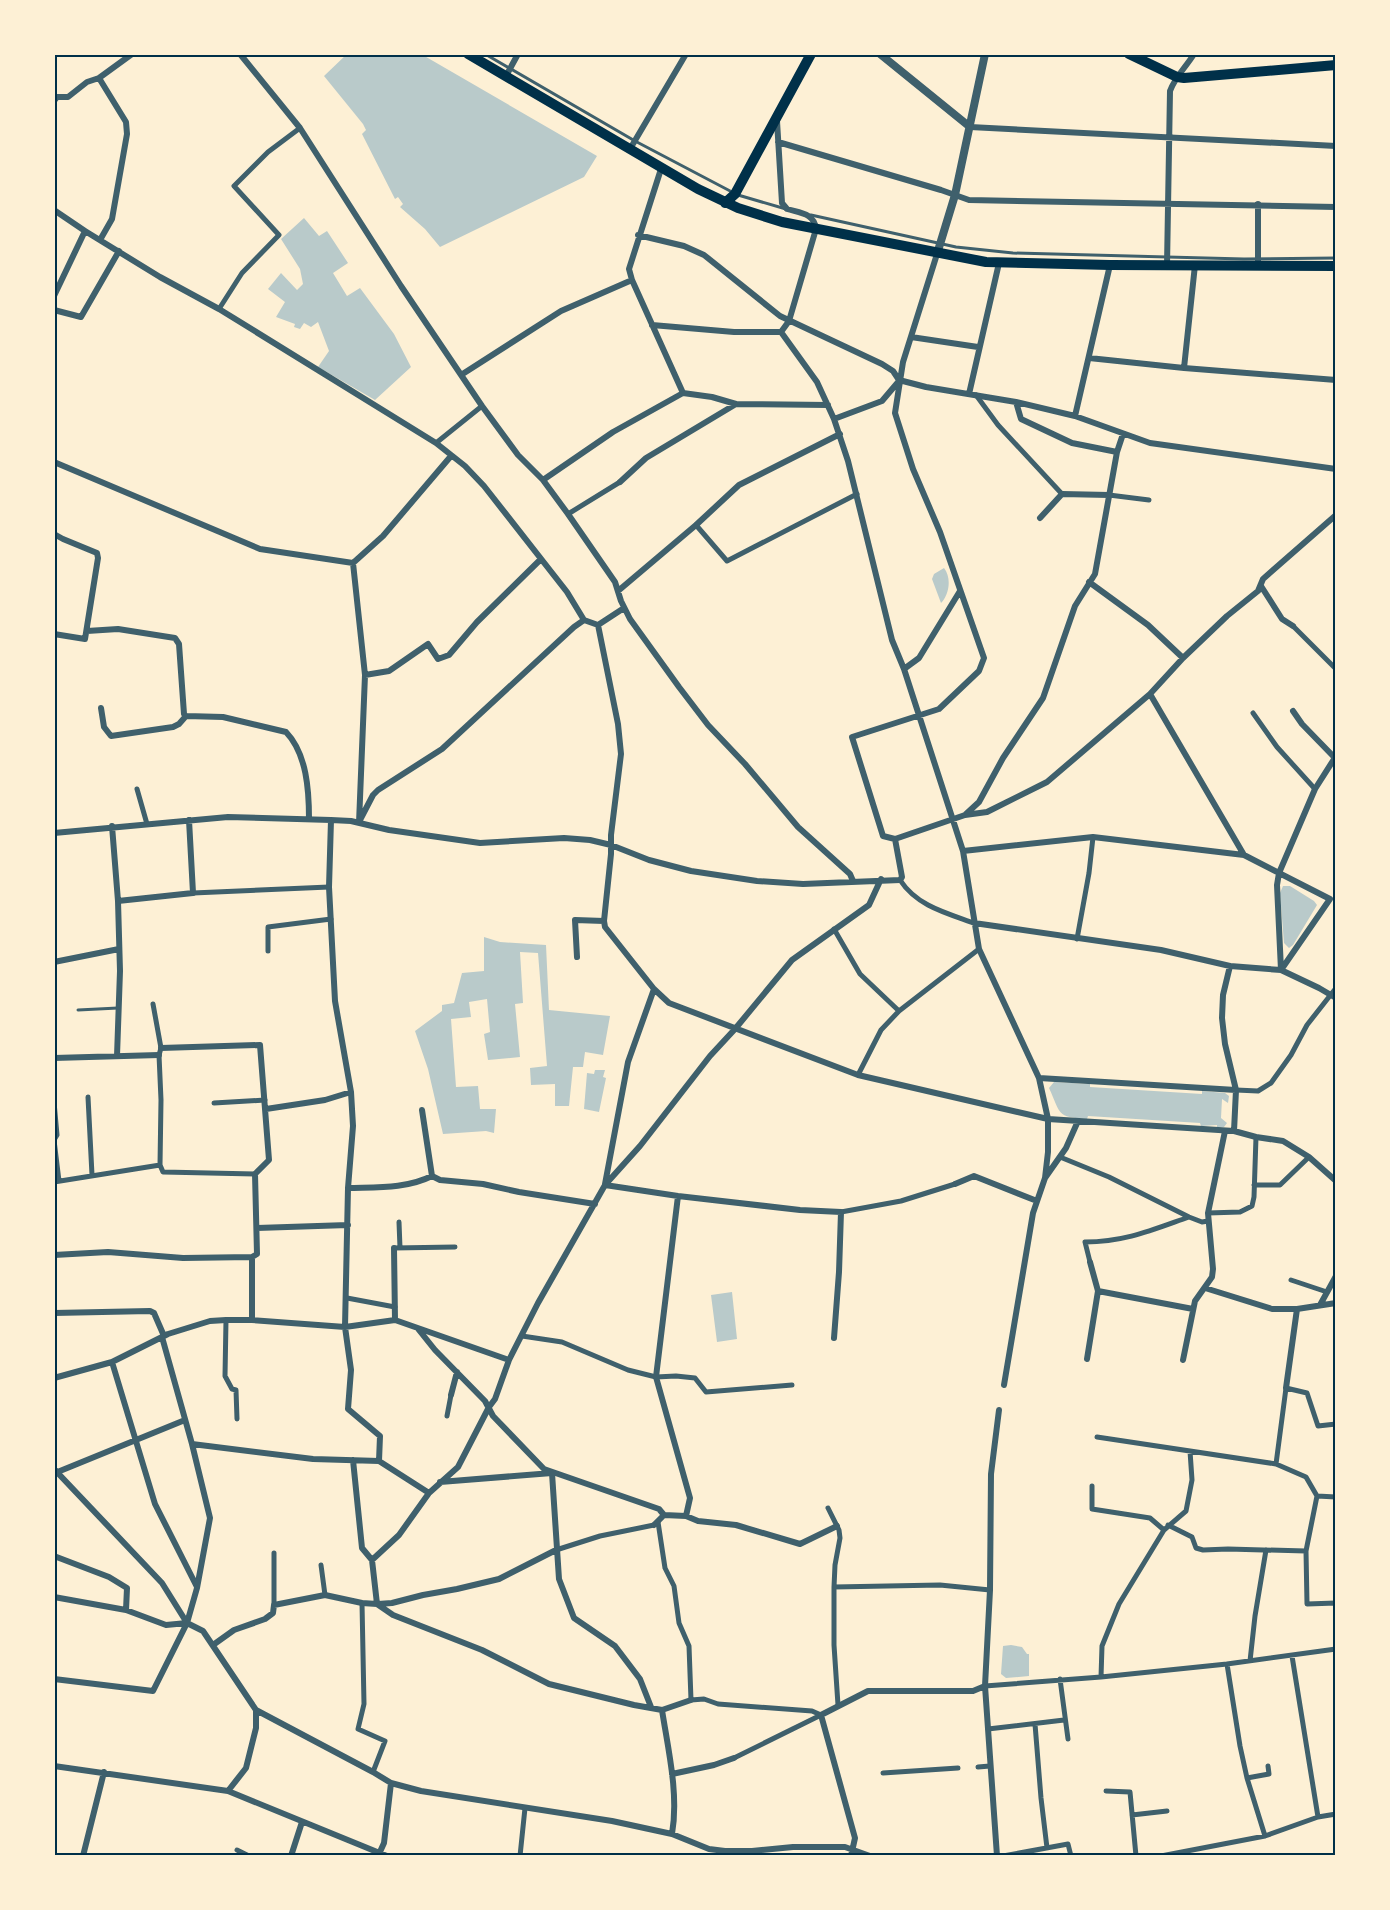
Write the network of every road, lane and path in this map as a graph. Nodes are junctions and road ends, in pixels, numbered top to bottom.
1 (132, 54) edge
2 (240, 54) edge
3 (468, 54) edge
4 (485, 54) edge
5 (518, 54) edge
6 (686, 54) edge
7 (811, 54) edge
8 (880, 54) edge
9 (985, 54) edge
10 (1129, 54) edge
11 (1194, 54) edge
12 (1336, 65) edge
13 (508, 72) junction
14 (1177, 77) junction
15 (99, 78) junction
16 (55, 97) edge
17 (777, 118) junction
18 (970, 127) junction
19 (300, 128) junction
20 (1168, 136) junction
21 (778, 142) junction
22 (633, 145) junction
23 (1336, 146) edge
24 (661, 169) junction
25 (735, 194) junction
26 (955, 195) junction
27 (725, 203) junction
28 (1167, 203) junction
29 (1258, 204) junction
30 (1336, 207) edge
31 (786, 209) junction
32 (54, 210) edge
33 (808, 215) junction
34 (816, 229) junction
35 (85, 231) junction
36 (638, 235) junction
37 (100, 240) junction
38 (939, 249) junction
39 (119, 251) junction
40 (1336, 258) edge
41 (1167, 261) junction
42 (1258, 262) junction
43 (999, 263) junction
44 (1110, 265) junction
45 (1195, 266) junction
46 (1336, 266) edge
47 (632, 280) junction
48 (57, 285) edge
49 (54, 296) edge
50 (54, 309) edge
51 (219, 309) junction
52 (789, 321) junction
53 (652, 325) junction
54 (781, 332) junction
55 (911, 338) junction
56 (978, 347) junction
57 (1089, 357) junction
58 (1184, 368) junction
59 (461, 375) junction
60 (899, 380) junction
61 (1336, 380) edge
62 (683, 393) junction
63 (969, 394) junction
64 (976, 395) junction
65 (1016, 402) junction
66 (736, 404) junction
67 (828, 405) junction
68 (482, 406) junction
69 (1075, 416) junction
70 (834, 419) junction
71 (840, 434) junction
72 (1123, 434) junction
73 (436, 444) junction
74 (1117, 452) junction
75 (451, 456) junction
76 (54, 462) edge
77 (1336, 469) edge
78 (543, 480) junction
79 (620, 482) joint
80 (856, 494) junction
81 (1062, 494) junction
82 (1109, 495) junction
83 (1149, 500) dead end
84 (568, 514) junction
85 (1336, 515) edge
86 (1040, 518) dead end
87 (696, 525) junction
88 (54, 534) edge
89 (541, 559) junction
90 (353, 563) junction
91 (1089, 582) junction
92 (1261, 586) junction
93 (618, 591) junction
94 (960, 591) junction
95 (624, 608) junction
96 (584, 620) junction
97 (598, 625) junction
98 (1293, 626) joint
99 (87, 631) junction
100 (54, 634) edge
101 (1183, 658) junction
102 (904, 669) junction
103 (1336, 669) edge
104 (365, 675) junction
105 (1150, 694) junction
106 (101, 708) dead end
107 (1293, 711) dead end
108 (1253, 713) dead end
109 (919, 715) junction
110 (186, 716) junction
111 (1335, 757) edge
112 (137, 789) dead end
113 (1315, 789) junction
114 (965, 814) junction
115 (309, 819) junction
116 (953, 819) junction
117 (189, 820) junction
118 (331, 820) junction
119 (359, 823) junction
120 (147, 824) junction
121 (112, 826) junction
122 (54, 833) edge
123 (1093, 837) junction
124 (895, 839) junction
125 (611, 845) junction
126 (963, 852) junction
127 (1244, 855) junction
128 (1279, 873) junction
129 (881, 879) junction
130 (853, 880) junction
131 (900, 880) junction
132 (329, 887) junction
133 (193, 893) junction
134 (1333, 900) edge
135 (118, 901) junction
136 (331, 919) junction
137 (604, 921) junction
138 (974, 923) junction
139 (834, 929) junction
140 (1077, 939) junction
141 (979, 949) junction
142 (119, 950) junction
143 (268, 951) dead end
144 (577, 957) dead end
145 (54, 962) edge
146 (1230, 966) junction
147 (1281, 970) junction
148 (1336, 988) edge
149 (654, 989) junction
150 (1333, 997) edge
151 (153, 1004) dead end
152 (119, 1008) junction
153 (78, 1010) dead end
154 (899, 1011) junction
155 (735, 1029) junction
156 (160, 1051) junction
157 (117, 1056) junction
158 (54, 1058) edge
159 (858, 1076) junction
160 (1039, 1078) junction
161 (1236, 1090) junction
162 (351, 1092) junction
163 (88, 1097) dead end
164 (265, 1100) junction
165 (54, 1102) edge
166 (214, 1103) dead end
167 (266, 1109) junction
168 (422, 1110) dead end
169 (1048, 1119) junction
170 (1078, 1121) junction
171 (1225, 1131) junction
172 (1234, 1131) junction
173 (1256, 1137) junction
174 (54, 1140) edge
175 (1060, 1157) junction
176 (1309, 1157) junction
177 (160, 1165) junction
178 (93, 1174) junction
179 (255, 1174) junction
180 (432, 1176) junction
181 (1045, 1178) junction
182 (1336, 1181) edge
183 (56, 1182) edge
184 (955, 1184) joint
185 (605, 1185) junction
186 (1254, 1185) junction
187 (348, 1188) junction
188 (678, 1196) junction
189 (1037, 1201) junction
190 (595, 1204) junction
191 (841, 1212) junction
192 (1208, 1213) junction
193 (1189, 1217) junction
194 (399, 1221) dead end
195 (1209, 1221) junction
196 (348, 1225) junction
197 (257, 1228) junction
198 (455, 1246) dead end
199 (397, 1248) junction
200 (54, 1255) edge
201 (252, 1257) junction
202 (1090, 1262) joint
203 (1336, 1276) edge
204 (1291, 1280) dead end
205 (1205, 1288) junction
206 (1098, 1291) junction
207 (1327, 1292) junction
208 (347, 1298) junction
209 (1336, 1303) edge
210 (1320, 1305) junction
211 (395, 1307) junction
212 (1193, 1309) junction
213 (1298, 1310) junction
214 (54, 1313) edge
215 (226, 1320) junction
216 (252, 1320) junction
217 (395, 1320) junction
218 (345, 1327) junction
219 (419, 1330) junction
220 (522, 1335) junction
221 (163, 1336) junction
222 (834, 1338) dead end
223 (1087, 1359) dead end
224 (509, 1360) junction
225 (1183, 1360) dead end
226 (112, 1362) junction
227 (457, 1372) junction
228 (656, 1377) junction
229 (54, 1378) edge
230 (792, 1385) dead end
231 (1004, 1385) dead end
232 (1286, 1388) junction
233 (451, 1395) joint
234 (489, 1407) junction
235 (999, 1410) dead end
236 (447, 1416) dead end
237 (237, 1419) dead end
238 (185, 1420) junction
239 (1336, 1424) edge
240 (1097, 1437) dead end
241 (135, 1439) junction
242 (192, 1444) junction
243 (1190, 1451) junction
244 (353, 1460) junction
245 (379, 1461) junction
246 (1276, 1464) junction
247 (55, 1471) edge
248 (552, 1473) junction
249 (440, 1482) junction
250 (1092, 1486) dead end
251 (429, 1493) junction
252 (1317, 1496) junction
253 (1336, 1497) edge
254 (828, 1508) dead end
255 (664, 1515) junction
256 (686, 1516) junction
257 (656, 1524) junction
258 (837, 1526) junction
259 (1166, 1527) junction
260 (556, 1550) junction
261 (1266, 1550) junction
262 (1306, 1551) junction
263 (274, 1553) dead end
264 (54, 1556) edge
265 (372, 1560) junction
266 (321, 1565) dead end
267 (834, 1587) junction
268 (197, 1588) junction
269 (990, 1590) junction
270 (325, 1595) junction
271 (54, 1597) edge
272 (364, 1604) junction
273 (377, 1604) junction
274 (1336, 1604) edge
275 (274, 1605) junction
276 (126, 1610) junction
277 (187, 1623) junction
278 (213, 1645) junction
279 (1336, 1649) edge
280 (1292, 1656) junction
281 (1251, 1661) junction
282 (1227, 1665) junction
283 (1101, 1677) junction
284 (54, 1679) edge
285 (1060, 1679) junction
286 (985, 1686) junction
287 (691, 1700) junction
288 (838, 1705) junction
289 (651, 1707) junction
290 (256, 1710) junction
291 (662, 1710) junction
292 (820, 1715) junction
293 (1065, 1720) junction
294 (1035, 1724) junction
295 (988, 1729) junction
296 (1068, 1739) dead end
297 (734, 1758) joint
298 (54, 1766) edge
299 (990, 1766) junction
300 (1268, 1766) dead end
301 (978, 1767) dead end
302 (958, 1768) dead end
303 (104, 1772) junction
304 (374, 1772) junction
305 (883, 1773) dead end
306 (672, 1774) junction
307 (1247, 1778) junction
308 (391, 1783) junction
309 (228, 1791) junction
310 (1106, 1791) dead end
311 (525, 1808) junction
312 (1167, 1811) dead end
313 (1336, 1814) edge
314 (1132, 1815) junction
315 (1318, 1817) junction
316 (302, 1822) junction
317 (1336, 1822) edge
318 (672, 1834) junction
319 (1265, 1836) junction
320 (1047, 1848) junction
321 (853, 1849) junction
322 (237, 1850) dead end
323 (709, 1852) edge
324 (381, 1855) edge
325 (83, 1856) edge
326 (249, 1856) edge
327 (291, 1856) edge
328 (520, 1856) edge
329 (850, 1856) edge
330 (870, 1856) edge
331 (997, 1856) edge
332 (1003, 1856) edge
333 (1071, 1856) edge
334 (1136, 1856) edge
335 (1161, 1856) edge

1 - 15 street
2 - 19 street
3 - 13 main road
4 - 13 lane
5 - 13 street
6 - 22 street
7 - 17 main road
8 - 18 street
9 - 18 street
10 - 14 main road
11 - 14 street
12 - 14 main road
13 - 22 main road
14 - 20 street
15 - 16 street
15 - 37 street
17 - 21 street
17 - 25 main road
18 - 20 street
18 - 26 street
19 - 51 street
19 - 59 street
20 - 23 street
20 - 28 street
21 - 26 street
21 - 31 street
22 - 24 main road
22 - 25 lane
24 - 27 main road
24 - 36 street
25 - 27 main road
25 - 31 lane
26 - 28 street
26 - 38 street
27 - 34 main road
28 - 29 street
28 - 41 street
29 - 30 street
29 - 42 street
31 - 33 street
32 - 35 street
33 - 34 street
33 - 38 lane
34 - 38 main road
34 - 52 street
35 - 37 street
35 - 48 street
36 - 47 street
36 - 52 street
37 - 39 street
38 - 41 lane
38 - 43 main road
38 - 55 street
39 - 50 street
39 - 51 street
40 - 42 lane
41 - 42 lane
41 - 44 main road
41 - 45 main road
42 - 45 main road
42 - 46 main road
43 - 44 main road
43 - 56 street
44 - 57 street
45 - 58 street
47 - 53 street
47 - 59 street
48 - 49 street
51 - 73 street
52 - 54 street
52 - 60 street
53 - 54 street
53 - 62 street
54 - 67 street
55 - 56 street
55 - 60 street
56 - 63 street
57 - 58 street
57 - 69 street
58 - 61 street
59 - 68 street
60 - 63 street
60 - 70 street
60 - 94 street
62 - 66 street
62 - 78 street
63 - 64 street
64 - 65 street
64 - 81 street
65 - 69 street
65 - 74 street
66 - 67 street
66 - 79 street
67 - 70 street
68 - 73 street
68 - 78 street
69 - 72 street
70 - 71 street
71 - 80 street
71 - 87 street
72 - 74 street
72 - 77 street
73 - 75 street
74 - 82 street
75 - 89 street
75 - 90 street
76 - 90 street
78 - 84 street
79 - 84 street
80 - 87 street
80 - 102 street
81 - 82 street
81 - 86 street
82 - 83 street
82 - 91 street
84 - 93 street
85 - 92 street
87 - 93 street
88 - 99 street
89 - 96 street
89 - 104 street
90 - 104 street
91 - 101 street
91 - 114 street
92 - 98 street
92 - 101 street
93 - 95 street
94 - 102 street
94 - 109 street
95 - 97 street
95 - 130 street
96 - 97 street
96 - 119 street
97 - 125 street
98 - 103 street
99 - 100 street
99 - 110 street
101 - 105 street
102 - 109 street
104 - 119 street
105 - 114 street
105 - 127 street
106 - 110 street
107 - 111 street
108 - 113 street
109 - 116 street
109 - 124 street
110 - 115 street
111 - 113 street
112 - 120 street
113 - 128 street
114 - 116 street
115 - 117 street
115 - 118 street
116 - 124 street
116 - 126 street
117 - 120 street
117 - 133 street
118 - 119 street
118 - 132 street
119 - 125 street
120 - 121 street
121 - 122 street
121 - 135 street
123 - 126 street
123 - 127 street
123 - 140 street
124 - 131 street
125 - 130 street
125 - 137 street
126 - 138 street
127 - 128 street
128 - 134 street
128 - 147 street
129 - 130 street
129 - 131 street
129 - 139 street
131 - 138 street
132 - 133 street
132 - 136 street
133 - 135 street
134 - 147 street
135 - 142 street
136 - 143 street
136 - 162 street
137 - 144 street
137 - 149 street
138 - 140 street
138 - 141 street
139 - 154 street
139 - 155 street
140 - 146 street
141 - 154 street
141 - 160 street
142 - 145 street
142 - 152 street
146 - 147 street
146 - 161 street
147 - 150 street
148 - 150 street
149 - 155 street
149 - 185 street
150 - 161 street
151 - 156 street
152 - 153 lane
152 - 157 street
154 - 159 street
155 - 159 street
155 - 185 street
156 - 157 street
156 - 164 street
156 - 177 street
157 - 158 street
159 - 169 street
160 - 161 street
160 - 169 street
161 - 172 street
162 - 167 street
162 - 187 street
163 - 178 street
164 - 166 street
164 - 167 street
165 - 174 street
167 - 179 street
168 - 180 street
169 - 170 street
169 - 181 street
170 - 171 street
170 - 175 street
171 - 172 street
171 - 192 street
172 - 173 street
173 - 176 street
173 - 186 street
174 - 183 street
175 - 181 street
175 - 193 street
176 - 182 street
176 - 186 street
177 - 178 street
177 - 179 street
178 - 183 street
179 - 197 street
180 - 187 street
180 - 190 street
181 - 189 street
184 - 189 street
184 - 191 street
185 - 188 street
185 - 190 street
186 - 192 street
187 - 196 street
188 - 191 street
188 - 228 street
189 - 231 street
190 - 220 street
191 - 222 street
192 - 195 street
193 - 195 street
193 - 202 street
194 - 199 street
195 - 205 street
196 - 197 street
196 - 208 street
197 - 201 street
198 - 199 street
199 - 211 street
200 - 201 street
201 - 216 street
202 - 206 street
203 - 207 street
204 - 207 street
205 - 212 street
205 - 213 street
206 - 212 street
206 - 223 street
207 - 210 street
208 - 211 street
208 - 218 street
209 - 210 street
210 - 213 street
211 - 217 street
212 - 225 street
213 - 232 street
214 - 221 street
215 - 216 street
215 - 221 street
215 - 237 street
216 - 218 street
217 - 218 street
217 - 219 street
218 - 245 street
219 - 224 street
219 - 227 street
220 - 224 street
220 - 228 street
221 - 226 street
221 - 238 street
224 - 234 street
226 - 229 street
226 - 241 street
227 - 233 street
227 - 234 street
228 - 230 street
228 - 256 street
232 - 239 street
232 - 246 street
233 - 236 street
234 - 248 street
234 - 249 street
235 - 269 street
238 - 241 street
238 - 242 street
240 - 243 street
241 - 247 street
241 - 268 street
242 - 244 street
242 - 268 street
243 - 246 street
243 - 259 street
244 - 245 street
244 - 265 street
245 - 251 street
246 - 252 street
247 - 277 street
248 - 249 street
248 - 255 street
248 - 260 street
249 - 251 street
250 - 259 street
251 - 265 street
252 - 253 street
252 - 262 street
254 - 258 street
255 - 256 street
255 - 257 street
256 - 258 street
257 - 260 street
257 - 287 street
258 - 267 street
259 - 261 street
259 - 283 street
260 - 273 street
260 - 289 street
261 - 262 street
261 - 281 street
262 - 274 street
263 - 275 street
264 - 276 street
265 - 273 street
266 - 270 street
267 - 269 street
267 - 288 street
268 - 277 street
269 - 286 street
270 - 272 street
270 - 275 street
271 - 276 street
272 - 273 street
272 - 304 street
273 - 289 street
275 - 278 street
276 - 277 street
277 - 278 street
277 - 284 street
278 - 290 street
279 - 280 street
280 - 281 street
280 - 315 street
281 - 282 street
282 - 283 street
282 - 307 street
283 - 285 street
285 - 286 street
285 - 293 street
286 - 288 street
286 - 295 street
287 - 291 street
287 - 292 street
288 - 292 street
289 - 291 street
290 - 304 street
290 - 309 street
291 - 306 street
292 - 297 street
292 - 321 street
293 - 294 street
293 - 296 street
294 - 295 street
294 - 320 street
295 - 299 street
297 - 306 street
298 - 303 street
299 - 301 street
299 - 331 street
300 - 307 street
302 - 305 street
303 - 309 street
303 - 325 street
304 - 308 street
306 - 318 street
307 - 319 street
308 - 311 street
308 - 324 street
309 - 316 street
310 - 314 street
311 - 318 street
311 - 328 street
312 - 314 street
313 - 315 street
313 - 317 street
314 - 334 street
315 - 319 street
316 - 324 street
316 - 327 street
318 - 323 street
319 - 335 street
320 - 332 street
320 - 333 street
321 - 323 street
321 - 329 street
321 - 330 street
322 - 326 street

